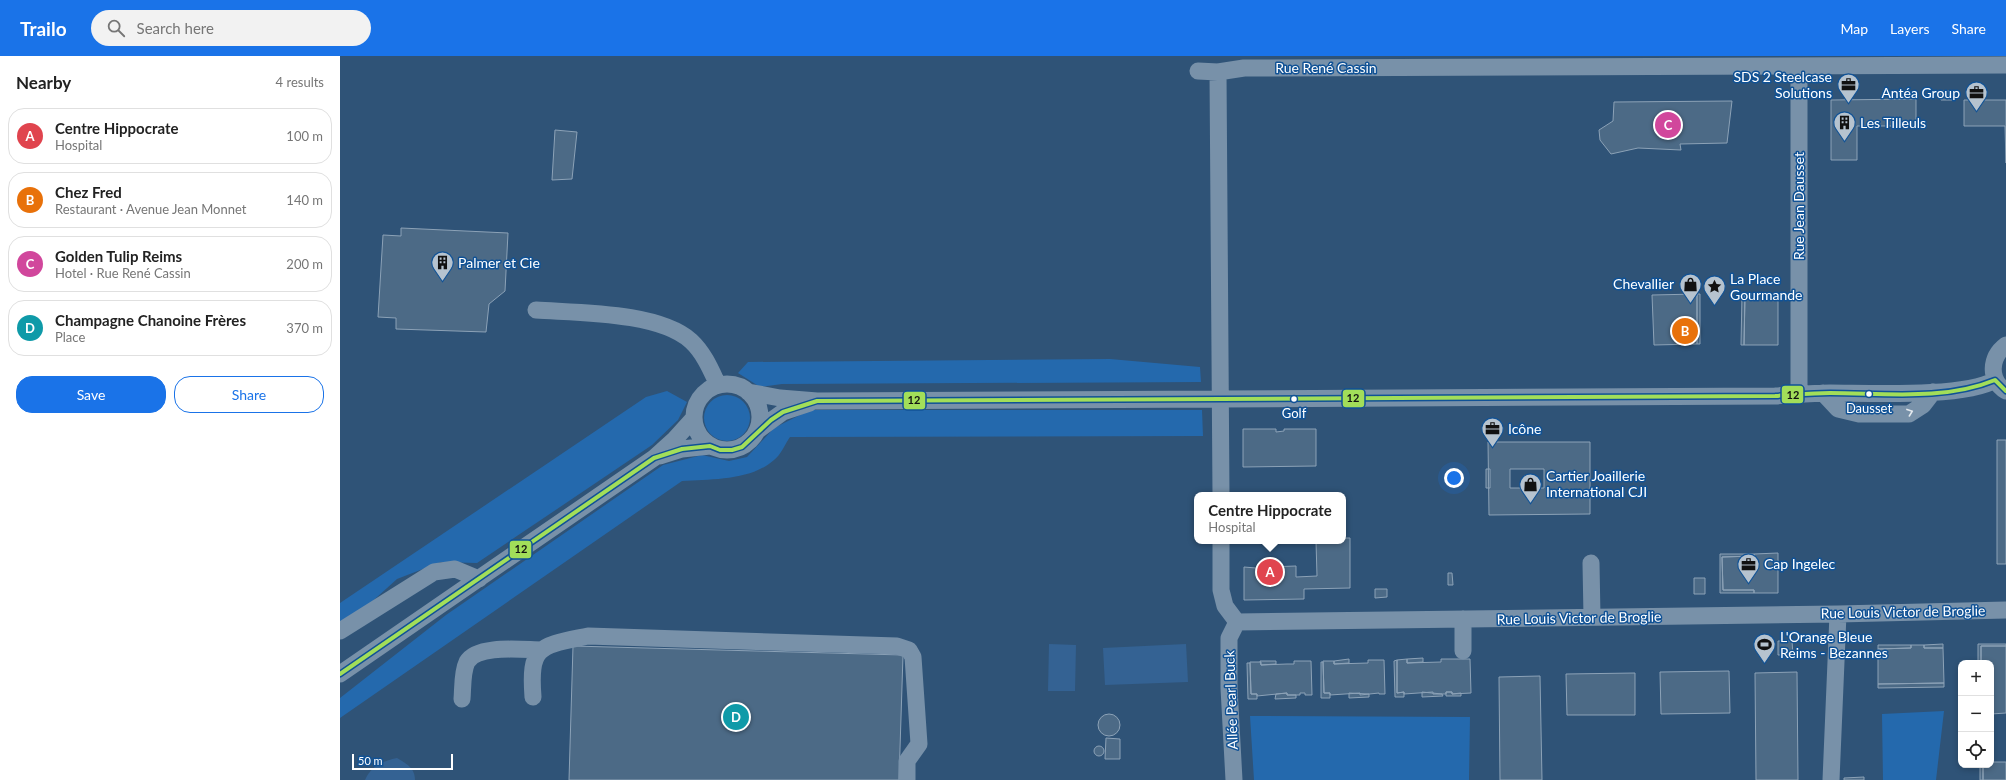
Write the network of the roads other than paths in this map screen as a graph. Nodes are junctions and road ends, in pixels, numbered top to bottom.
1 (2006, 65) edge
2 (1799, 66) junction
3 (1198, 71) dead end
4 (1218, 72) junction
5 (536, 310) dead end
6 (2006, 345) edge
7 (718, 385) junction
8 (2001, 385) edge
9 (748, 392) junction
10 (1800, 395) junction
11 (1220, 399) junction
12 (817, 401) junction
13 (694, 418) junction
14 (757, 431) junction
15 (710, 446) junction
16 (654, 458) junction
17 (1221, 492) edge
18 (1221, 544) edge
19 (1591, 563) dead end
20 (479, 579) junction
21 (2006, 610) edge
22 (1838, 614) junction
23 (424, 618) junction
24 (1592, 618) junction
25 (1463, 619) junction
26 (1237, 622) junction
27 (340, 631) edge
28 (542, 650) junction
29 (1463, 651) dead end
30 (340, 665) edge
31 (340, 674) edge
32 (534, 697) dead end
33 (462, 699) dead end
34 (907, 780) edge
35 (1234, 780) edge
36 (1831, 780) edge

1 - 2 street, Rue René Cassin
2 - 4 street, Rue René Cassin
2 - 10 street, Rue Jean Dausset
3 - 4 street, Rue René Cassin
4 - 11 street
5 - 7 street
6 - 8 street
7 - 9 street
7 - 13 street
8 - 10 street
9 - 12 street
9 - 14 street
10 - 11 street
11 - 12 street
11 - 17 street
12 - 14 street
13 - 15 street
13 - 16 street
14 - 15 street
15 - 16 street
16 - 20 street
18 - 26 street
19 - 24 street
20 - 23 street
20 - 27 street
21 - 22 street, Rue Louis Victor de Broglie
22 - 24 street, Rue Louis Victor de Broglie
22 - 36 street
23 - 30 street
23 - 31 street
24 - 25 street, Rue Louis Victor de Broglie
25 - 26 street, Rue Louis Victor de Broglie
25 - 29 street
26 - 35 street, Allée Pearl Buck
28 - 32 street
28 - 33 street
28 - 34 street

